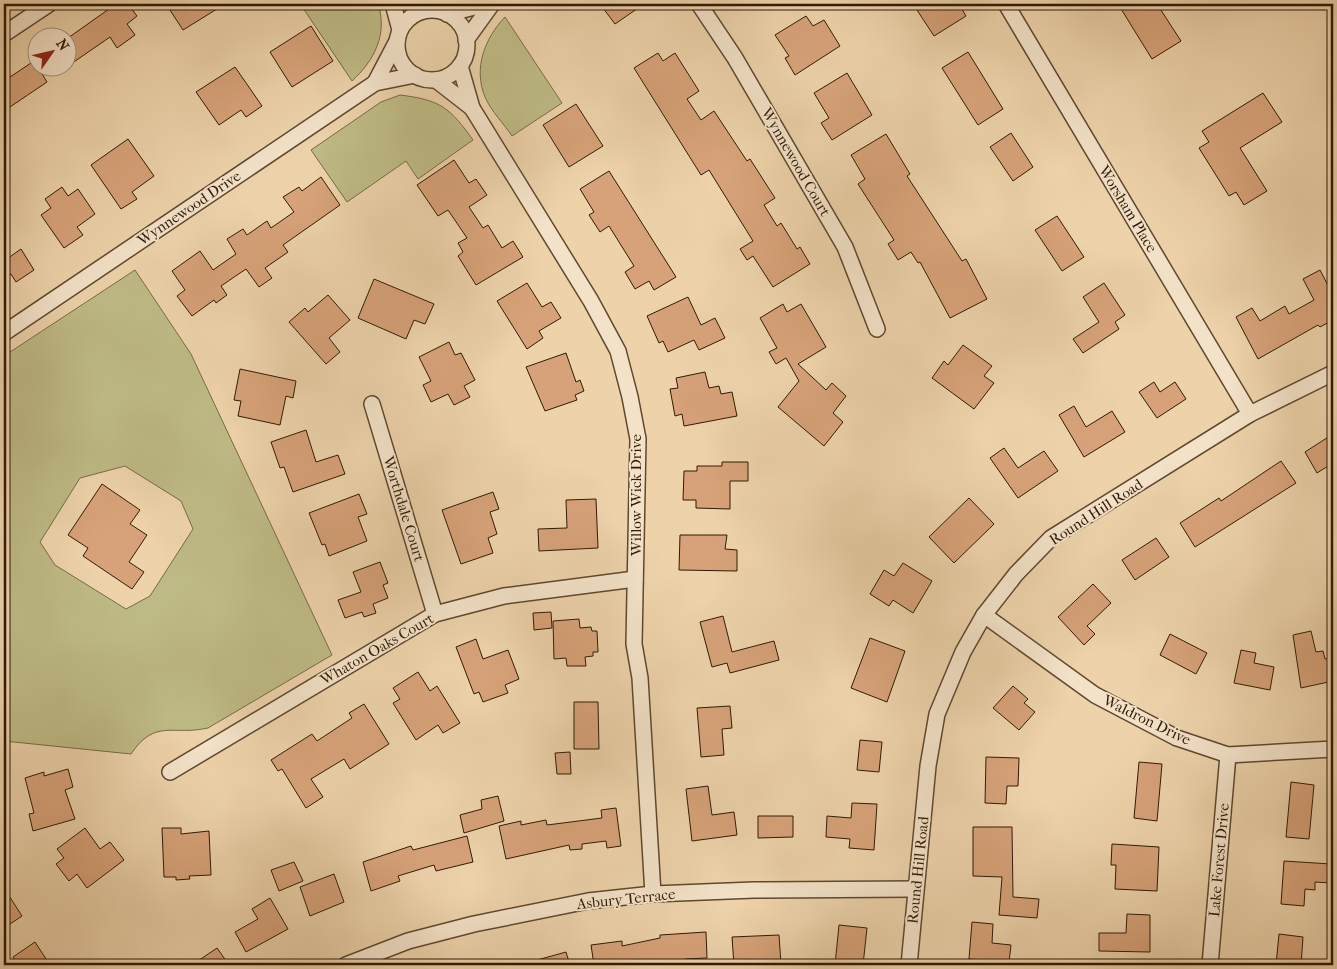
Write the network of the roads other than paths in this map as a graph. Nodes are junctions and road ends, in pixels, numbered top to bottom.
1 (49, 4) edge
2 (393, 4) edge
3 (486, 4) edge
4 (492, 4) edge
5 (699, 4) edge
6 (1006, 4) edge
7 (424, 7) edge
8 (447, 14) junction
9 (6, 27) edge
10 (398, 35) junction
11 (466, 40) junction
12 (460, 66) junction
13 (414, 75) junction
14 (436, 80) junction
15 (375, 83) junction
16 (472, 108) junction
17 (877, 329) dead end
18 (4, 333) edge
19 (1333, 372) edge
20 (372, 404) dead end
21 (1250, 414) junction
22 (636, 579) junction
23 (435, 614) junction
24 (984, 616) junction
25 (1333, 748) edge
26 (1228, 755) junction
27 (170, 772) dead end
28 (915, 889) junction
29 (653, 894) junction
30 (346, 965) edge
31 (910, 965) edge
32 (1210, 965) edge

1 - 9 street
2 - 10 street
3 - 8 street, Wynnewood Drive
4 - 11 street
5 - 17 street, Wynnewood Court
6 - 21 street, Worsham Place
7 - 8 street, Wynnewood Drive
7 - 10 street, Wynnewood Drive
8 - 11 street
10 - 13 street
10 - 15 street, Wynnewood Drive
11 - 12 street
12 - 14 street
12 - 16 street, Willow Wick Drive
13 - 14 street, Wynnewood Drive
13 - 15 street, Wynnewood Drive
14 - 16 street, Willow Wick Drive
15 - 18 street, Wynnewood Drive
16 - 22 street, Willow Wick Drive
19 - 21 street, Round Hill Road
20 - 23 street, Worthdale Court
21 - 24 street, Round Hill Road
22 - 23 street, Whaton Oaks Court
22 - 29 street, Willow Wick Drive
23 - 27 street, Whaton Oaks Court
24 - 26 street, Waldron Drive
24 - 28 street, Round Hill Road
25 - 26 street, Waldron Drive
26 - 32 street, Lake Forest Drive
28 - 29 street, Asbury Terrace
28 - 31 street, Round Hill Road
29 - 30 street, Asbury Terrace

